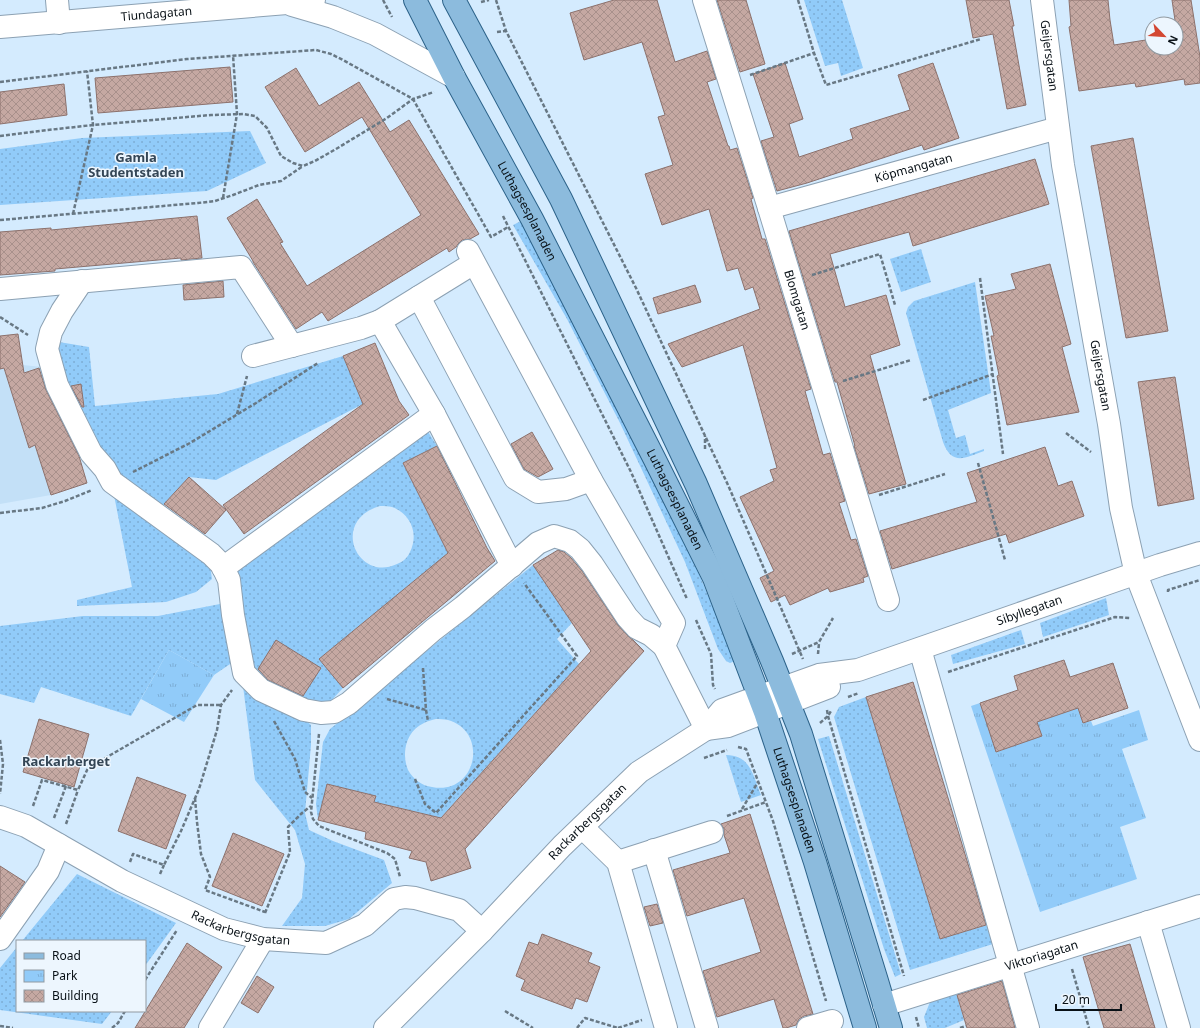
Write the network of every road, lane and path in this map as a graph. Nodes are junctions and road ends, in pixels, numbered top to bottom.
1 (57, 0) edge
2 (314, 0) edge
3 (383, 0) edge
4 (415, 0) edge
5 (454, 0) edge
6 (496, 0) edge
7 (704, 0) edge
8 (798, 0) edge
9 (1042, 0) edge
10 (291, 2) edge
11 (59, 23) junction
12 (0, 27) edge
13 (386, 39) junction
14 (981, 39) dead end
15 (814, 53) junction
16 (233, 55) junction
17 (87, 71) junction
18 (454, 77) junction
19 (0, 82) edge
20 (729, 82) junction
21 (429, 86) dead end
22 (435, 92) junction
23 (439, 96) dead end
24 (413, 99) junction
25 (237, 114) junction
26 (93, 125) junction
27 (1058, 128) junction
28 (0, 136) edge
29 (303, 166) junction
30 (223, 198) junction
31 (769, 208) junction
32 (73, 214) junction
33 (503, 215) dead end
34 (0, 220) edge
35 (508, 227) junction
36 (980, 278) dead end
37 (82, 281) junction
38 (792, 282) junction
39 (0, 289) edge
40 (419, 297) junction
41 (895, 305) dead end
42 (0, 317) edge
43 (380, 321) junction
44 (292, 346) junction
45 (47, 349) junction
46 (253, 356) joint
47 (323, 360) dead end
48 (911, 360) dead end
49 (993, 374) junction
50 (824, 388) junction
51 (923, 400) dead end
52 (434, 414) junction
53 (236, 415) junction
54 (1066, 433) dead end
55 (1003, 454) dead end
56 (1093, 454) dead end
57 (978, 463) dead end
58 (945, 474) dead end
59 (591, 480) junction
60 (112, 482) junction
61 (859, 502) junction
62 (0, 513) edge
63 (1200, 553) edge
64 (1005, 560) dead end
65 (512, 566) junction
66 (224, 568) junction
67 (1136, 574) junction
68 (1200, 580) edge
69 (1168, 597) dead end
70 (888, 600) dead end
71 (689, 603) dead end
72 (695, 617) dead end
73 (833, 618) dead end
74 (1133, 618) dead end
75 (416, 645) junction
76 (664, 646) junction
77 (920, 649) junction
78 (800, 651) junction
79 (804, 663) dead end
80 (926, 672) junction
81 (244, 673) junction
82 (371, 683) junction
83 (263, 691) junction
84 (715, 691) dead end
85 (861, 693) dead end
86 (786, 695) junction
87 (844, 699) dead end
88 (762, 704) junction
89 (221, 706) junction
90 (835, 706) dead end
91 (827, 709) dead end
92 (426, 710) junction
93 (321, 713) junction
94 (828, 716) junction
95 (428, 721) dead end
96 (706, 729) junction
97 (0, 740) edge
98 (1200, 740) edge
99 (736, 746) dead end
100 (415, 779) dead end
101 (758, 782) junction
102 (66, 786) junction
103 (78, 790) junction
104 (0, 794) edge
105 (195, 797) junction
106 (312, 798) junction
107 (766, 802) junction
108 (312, 806) junction
109 (742, 810) junction
110 (0, 817) edge
111 (718, 824) joint
112 (26, 826) junction
113 (582, 827) junction
114 (53, 841) junction
115 (654, 850) junction
116 (618, 862) junction
117 (122, 881) junction
118 (401, 882) dead end
119 (1200, 906) edge
120 (265, 912) junction
121 (188, 913) junction
122 (1148, 922) junction
123 (482, 931) junction
124 (0, 938) edge
125 (263, 940) junction
126 (1066, 948) junction
127 (1011, 965) junction
128 (146, 978) edge
129 (910, 996) junction
130 (884, 1005) junction
131 (505, 1010) dead end
132 (124, 1012) edge
133 (832, 1021) joint
134 (0, 1026) edge
135 (966, 1026) dead end
136 (13, 1028) edge
137 (112, 1028) edge
138 (210, 1028) edge
139 (385, 1028) edge
140 (533, 1028) edge
141 (576, 1028) edge
142 (618, 1028) edge
143 (666, 1028) edge
144 (706, 1028) edge
145 (808, 1028) edge
146 (865, 1028) edge
147 (891, 1028) edge
148 (919, 1028) edge
149 (960, 1028) edge
150 (1028, 1028) edge
151 (1089, 1028) edge
152 (1179, 1028) edge

1 - 11 street
2 - 10 street, Tiundagatan
3 - 13 path
4 - 18 main road, Luthagsesplanaden
5 - 86 main road, Luthagsesplanaden
6 - 78 path
7 - 20 street, Blomgatan
8 - 15 path
9 - 27 street, Geijersgatan
10 - 11 street, Tiundagatan
10 - 13 street
11 - 12 street, Tiundagatan
13 - 18 street
14 - 15 path
15 - 20 path
16 - 17 path
16 - 24 path
16 - 25 path
17 - 19 path
17 - 26 path
18 - 88 main road, Luthagsesplanaden
20 - 31 street, Blomgatan
21 - 22 path
22 - 23 path
22 - 24 path
24 - 29 path
24 - 35 path
25 - 26 path
25 - 29 path
25 - 30 path
26 - 28 path
26 - 32 path
27 - 31 street, Köpmangatan
27 - 67 street, Geijersgatan
29 - 30 path
30 - 32 path
31 - 38 street, Blomgatan
32 - 34 path
33 - 35 path
35 - 71 path
36 - 49 path
37 - 39 street
37 - 44 street
37 - 45 street
38 - 41 path
38 - 50 street, Blomgatan
40 - 43 street
40 - 59 street
40 - 59 street
42 - 45 path
43 - 44 street
43 - 52 street
44 - 46 street
45 - 60 street
46 - 53 path
47 - 53 path
48 - 50 path
49 - 51 path
49 - 55 path
50 - 61 street, Blomgatan
52 - 65 street
52 - 66 street
53 - 60 path
54 - 56 path
57 - 64 path
58 - 61 path
59 - 76 street
60 - 62 path
60 - 66 street
61 - 70 street, Blomgatan
63 - 67 street, Sibyllegatan
65 - 75 street
65 - 76 street
65 - 100 path
66 - 81 street
67 - 77 street, Sibyllegatan
67 - 98 street, Geijersgatan
68 - 69 path
72 - 84 path
73 - 78 path
74 - 80 path
75 - 82 street
75 - 92 path
76 - 96 street
77 - 80 street
77 - 86 street, Sibyllegatan
78 - 79 path
80 - 127 street
81 - 83 street
81 - 89 path
82 - 92 path
82 - 93 street
83 - 93 street
83 - 106 path
85 - 87 path
86 - 88 street, Rackarbergsgatan
86 - 130 main road, Luthagsesplanaden
88 - 96 street, Rackarbergsgatan
88 - 146 main road, Luthagsesplanaden
89 - 103 path
89 - 105 path
90 - 94 path
91 - 94 path
92 - 95 path
93 - 106 path
94 - 129 path
96 - 113 street, Rackarbergsgatan
97 - 104 path
99 - 101 path
101 - 107 path
101 - 109 path
102 - 103 path
102 - 112 path
102 - 114 path
103 - 114 path
105 - 117 path
105 - 120 path
106 - 108 path
107 - 109 path
107 - 133 path
108 - 118 path
108 - 120 path
109 - 111 path
110 - 112 street, Rackarbergsgatan
111 - 115 street
112 - 114 street, Rackarbergsgatan
113 - 116 street
113 - 123 street, Rackarbergsgatan
114 - 117 street, Rackarbergsgatan
114 - 124 street
115 - 116 street
115 - 144 street
116 - 143 street
117 - 121 street, Rackarbergsgatan
119 - 122 street, Viktoriagatan
120 - 125 path
121 - 125 street, Rackarbergsgatan
121 - 128 path
122 - 126 street, Viktoriagatan
122 - 152 street
123 - 125 street, Rackarbergsgatan
123 - 139 street, Rackarbergsgatan
125 - 138 street
126 - 127 street, Viktoriagatan
126 - 151 path
127 - 129 street, Viktoriagatan
127 - 150 street
129 - 130 street, Viktoriagatan
129 - 148 path
130 - 147 main road, Luthagsesplanaden
131 - 140 path
132 - 137 path
133 - 145 street
134 - 136 path
135 - 149 path
141 - 142 path

